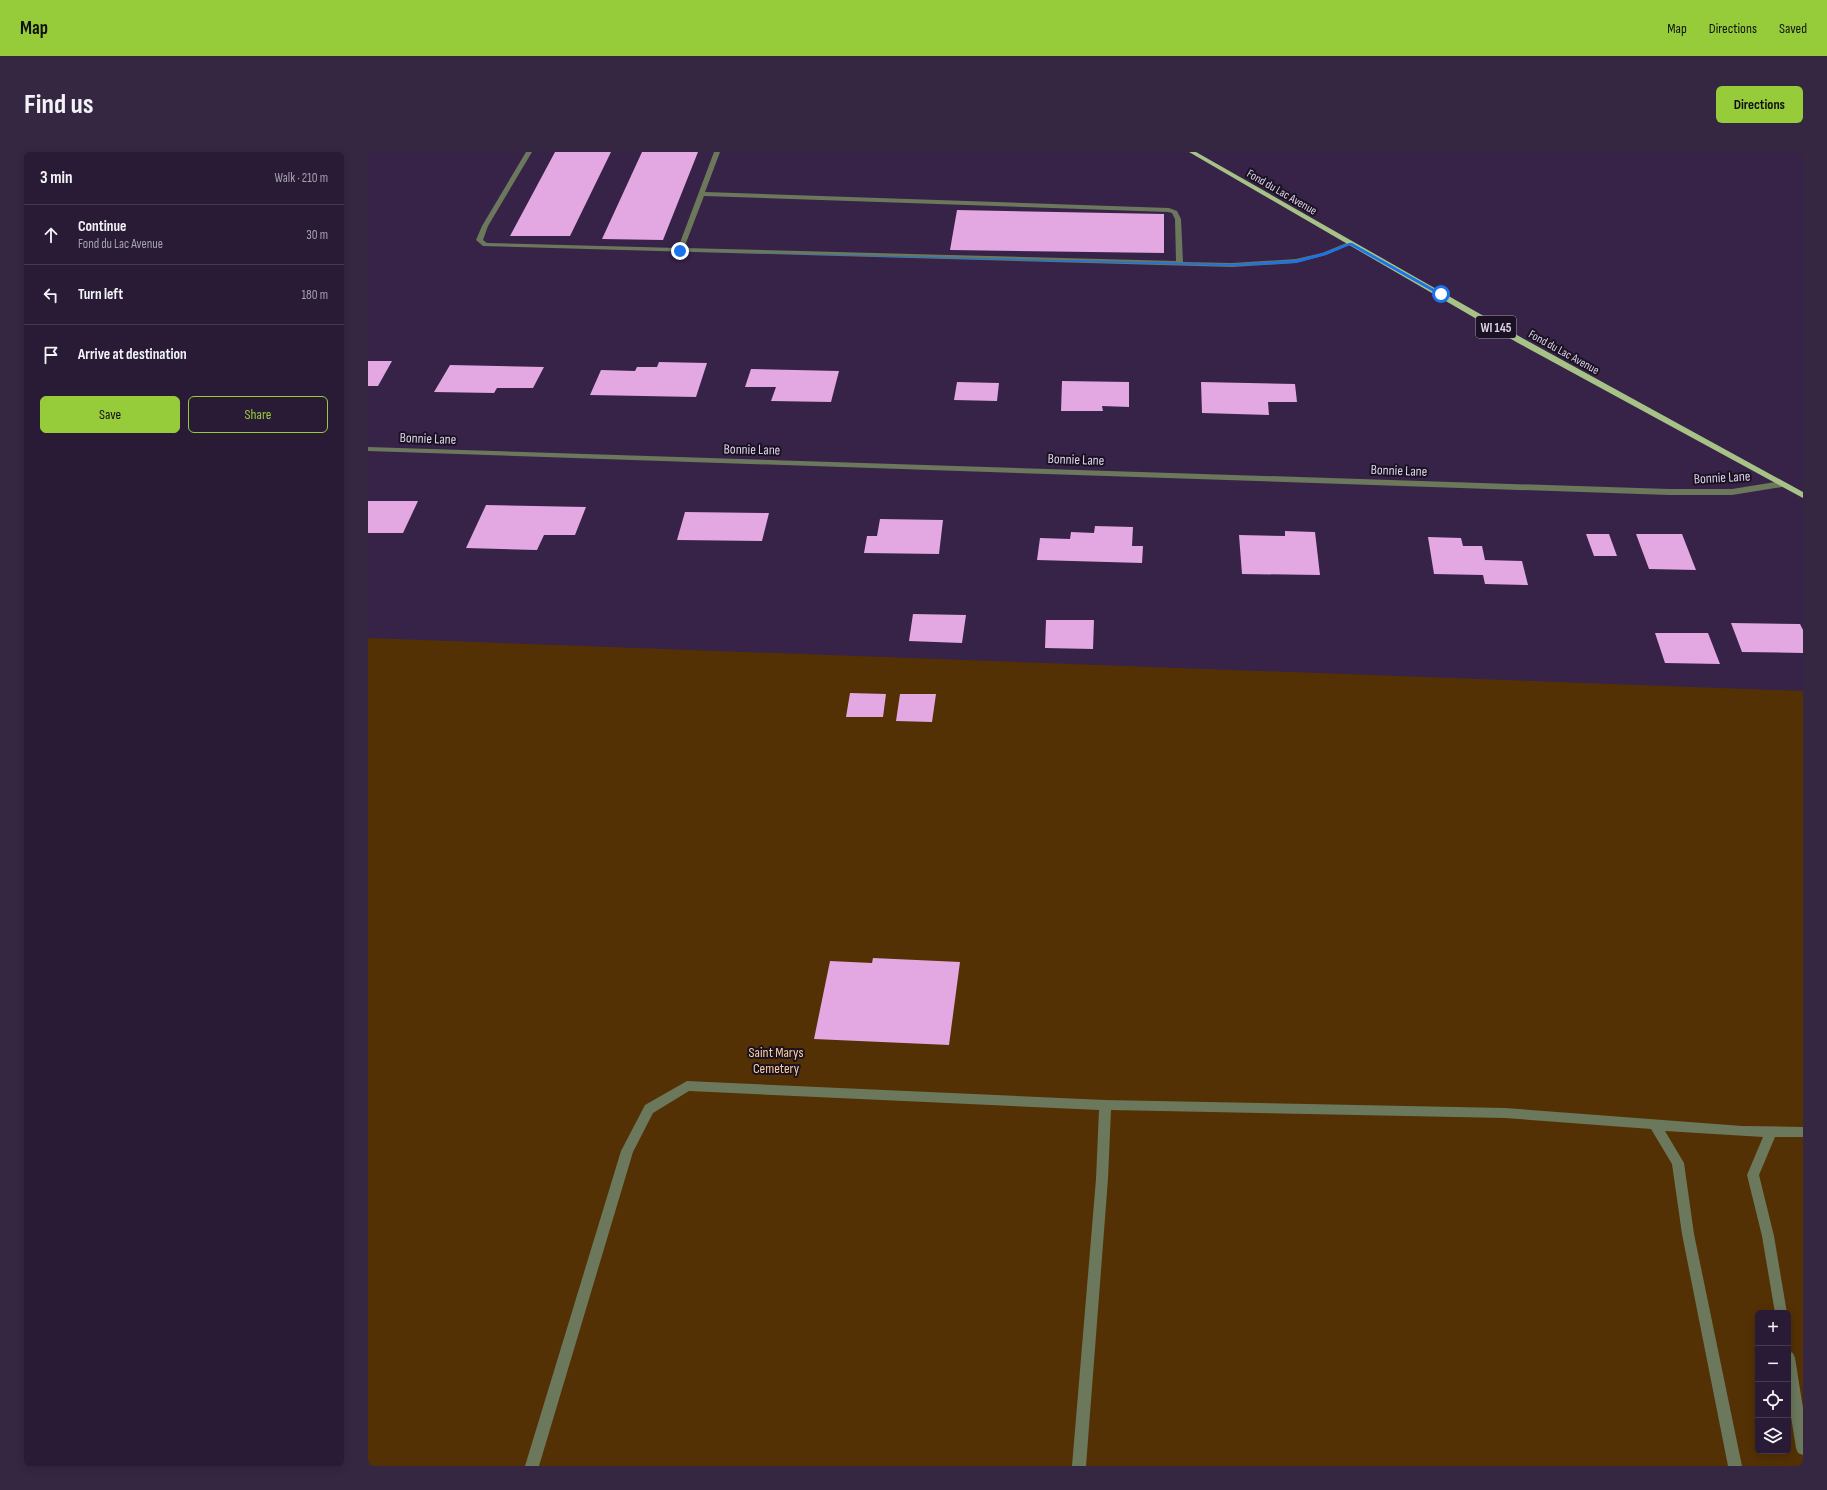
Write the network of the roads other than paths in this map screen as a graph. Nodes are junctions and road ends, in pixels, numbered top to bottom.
1 (529, 152) edge
2 (717, 152) edge
3 (1192, 152) edge
4 (701, 194) junction
5 (1351, 244) junction
6 (680, 251) junction
7 (1180, 264) junction
8 (368, 449) edge
9 (1782, 484) junction
10 (1803, 495) edge
11 (1105, 1105) junction
12 (1655, 1125) junction
13 (1771, 1132) junction
14 (1803, 1132) edge
15 (1780, 1310) edge
16 (1791, 1376) edge
17 (1803, 1448) edge
18 (532, 1466) edge
19 (1079, 1466) edge
20 (1735, 1466) edge

1 - 6 street
2 - 4 street
3 - 5 main road, Fond du Lac Avenue / WI 145
4 - 6 street
4 - 7 street
5 - 7 street
5 - 9 main road, Fond du Lac Avenue / WI 145
6 - 7 street
8 - 9 street, Bonnie Lane
9 - 10 main road, Fond du Lac Avenue / WI 145
11 - 12 street
11 - 18 street
11 - 19 street
12 - 13 street
12 - 20 street
13 - 14 street
13 - 15 street
16 - 17 street

